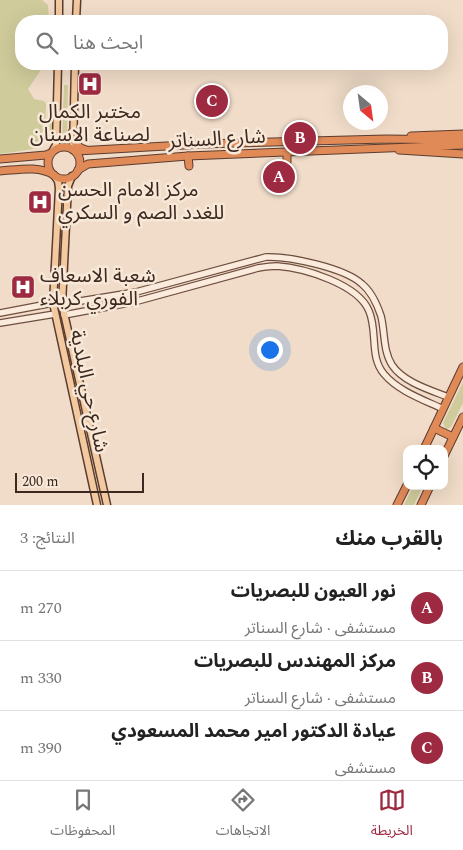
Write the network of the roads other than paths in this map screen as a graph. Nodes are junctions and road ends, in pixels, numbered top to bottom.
1 (59, 0) edge
2 (77, 0) edge
3 (59, 15) edge
4 (76, 15) edge
5 (58, 70) edge
6 (75, 70) edge
7 (72, 132) junction
8 (463, 134) edge
9 (386, 139) junction
10 (463, 140) edge
11 (414, 143) junction
12 (463, 145) edge
13 (158, 147) junction
14 (141, 148) junction
15 (386, 148) junction
16 (73, 150) junction
17 (89, 151) junction
18 (287, 152) junction
19 (49, 154) junction
20 (463, 154) edge
21 (188, 156) junction
22 (158, 158) junction
23 (0, 159) edge
24 (142, 159) junction
25 (287, 162) dead end
26 (189, 166) dead end
27 (80, 168) junction
28 (0, 171) edge
29 (54, 175) junction
30 (72, 176) junction
31 (56, 248) junction
32 (65, 248) junction
33 (56, 257) junction
34 (65, 257) junction
35 (53, 303) junction
36 (62, 304) junction
37 (0, 313) edge
38 (55, 314) junction
39 (64, 315) junction
40 (0, 323) edge
41 (463, 367) edge
42 (448, 398) junction
43 (443, 409) junction
44 (463, 417) edge
45 (434, 428) junction
46 (453, 437) junction
47 (426, 445) edge
48 (448, 448) edge
49 (404, 490) edge
50 (428, 490) edge
51 (97, 505) edge
52 (107, 505) edge
53 (397, 505) edge
54 (421, 505) edge

1 - 3 main road
2 - 4 main road
5 - 19 main road
6 - 7 main road
7 - 16 main road
7 - 17 highway
8 - 9 highway
9 - 11 highway, شارع السناتر
9 - 13 highway, شارع السناتر
10 - 11 highway
11 - 12 highway
11 - 15 highway, شارع السناتر
13 - 14 highway, شارع السناتر
13 - 22 highway
14 - 17 highway, شارع السناتر
14 - 24 highway
15 - 18 highway, شارع السناتر
15 - 20 highway
16 - 17 highway, شارع السناتر
16 - 19 highway
16 - 27 highway
18 - 21 highway, شارع السناتر
18 - 25 highway
19 - 23 highway
19 - 29 highway
21 - 22 highway, شارع السناتر
21 - 26 highway
22 - 24 highway, شارع السناتر
24 - 27 highway, شارع السناتر
27 - 30 highway
28 - 29 highway
29 - 30 highway
29 - 31 main road
30 - 32 main road, شارع حي البلدية
31 - 32 main road
31 - 33 main road
32 - 34 main road, شارع حي البلدية
33 - 34 main road
33 - 35 main road
34 - 36 main road, شارع حي البلدية
35 - 37 main road
35 - 38 main road, شارع حي البلدية
36 - 39 main road, شارع حي البلدية
36 - 42 main road
38 - 40 main road
38 - 51 main road, شارع حي البلدية
39 - 43 main road
39 - 52 main road, شارع حي البلدية
41 - 42 highway
42 - 43 highway
43 - 45 highway
44 - 46 highway
45 - 46 highway
45 - 47 highway
46 - 48 highway
49 - 53 highway
50 - 54 highway

